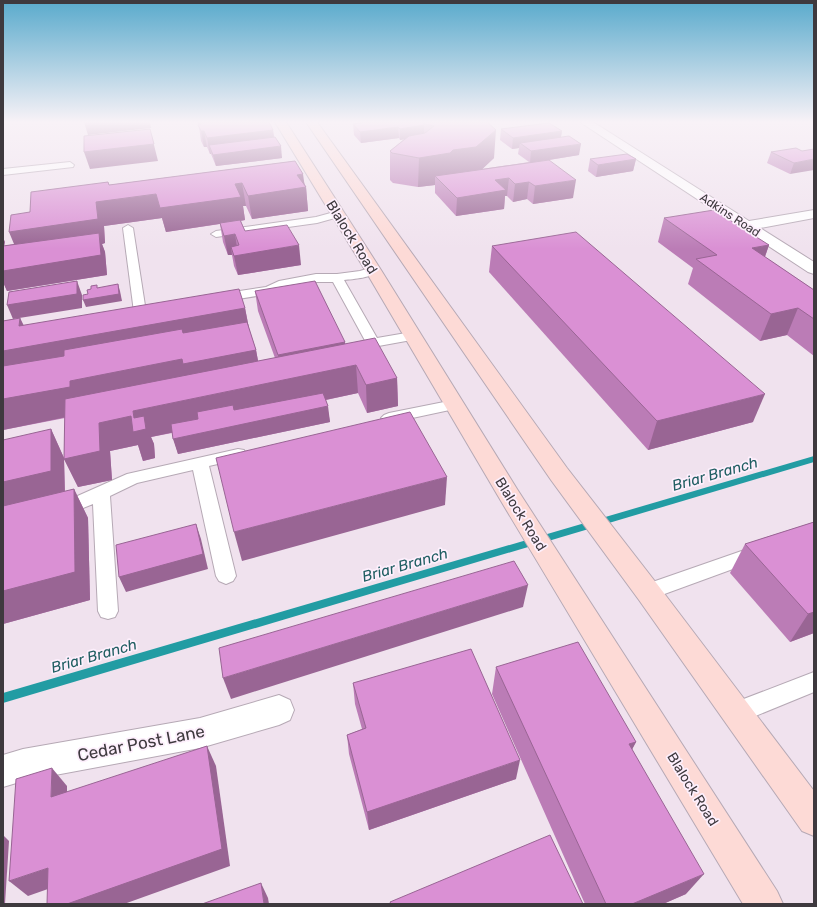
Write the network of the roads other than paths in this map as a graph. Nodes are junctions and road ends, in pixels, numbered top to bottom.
1 (303, 164) edge
2 (335, 164) edge
3 (651, 164) edge
4 (70, 165) dead end
5 (3, 172) edge
6 (338, 214) junction
7 (814, 214) edge
8 (746, 226) junction
9 (128, 228) dead end
10 (216, 234) dead end
11 (391, 266) junction
12 (814, 269) edge
13 (337, 278) junction
14 (208, 300) edge
15 (155, 309) edge
16 (140, 312) junction
17 (125, 314) edge
18 (412, 336) junction
19 (454, 404) junction
20 (378, 421) edge
21 (254, 450) edge
22 (200, 463) junction
23 (101, 492) junction
24 (48, 515) edge
25 (770, 549) edge
26 (226, 576) dead end
27 (648, 592) junction
28 (108, 611) dead end
29 (814, 682) edge
30 (279, 710) dead end
31 (736, 713) junction
32 (3, 771) edge
33 (814, 819) edge
34 (764, 904) edge

1 - 6 main road, Blalock Road
2 - 11 main road, Blalock Road
3 - 8 street, Adkins Road
4 - 5 lane
6 - 10 lane
6 - 11 main road, Blalock Road
7 - 8 street
8 - 12 street, Adkins Road
9 - 16 lane
11 - 13 lane
11 - 18 main road, Blalock Road
11 - 27 main road, Blalock Road
13 - 14 lane
13 - 18 lane
15 - 16 lane
16 - 17 lane
18 - 19 main road, Blalock Road
19 - 20 lane
19 - 34 main road, Blalock Road
21 - 22 lane
22 - 23 lane
22 - 26 lane
23 - 24 lane
23 - 28 lane
25 - 27 lane
27 - 31 main road, Blalock Road
29 - 31 lane
30 - 32 street, Cedar Post Lane
31 - 33 main road, Blalock Road

